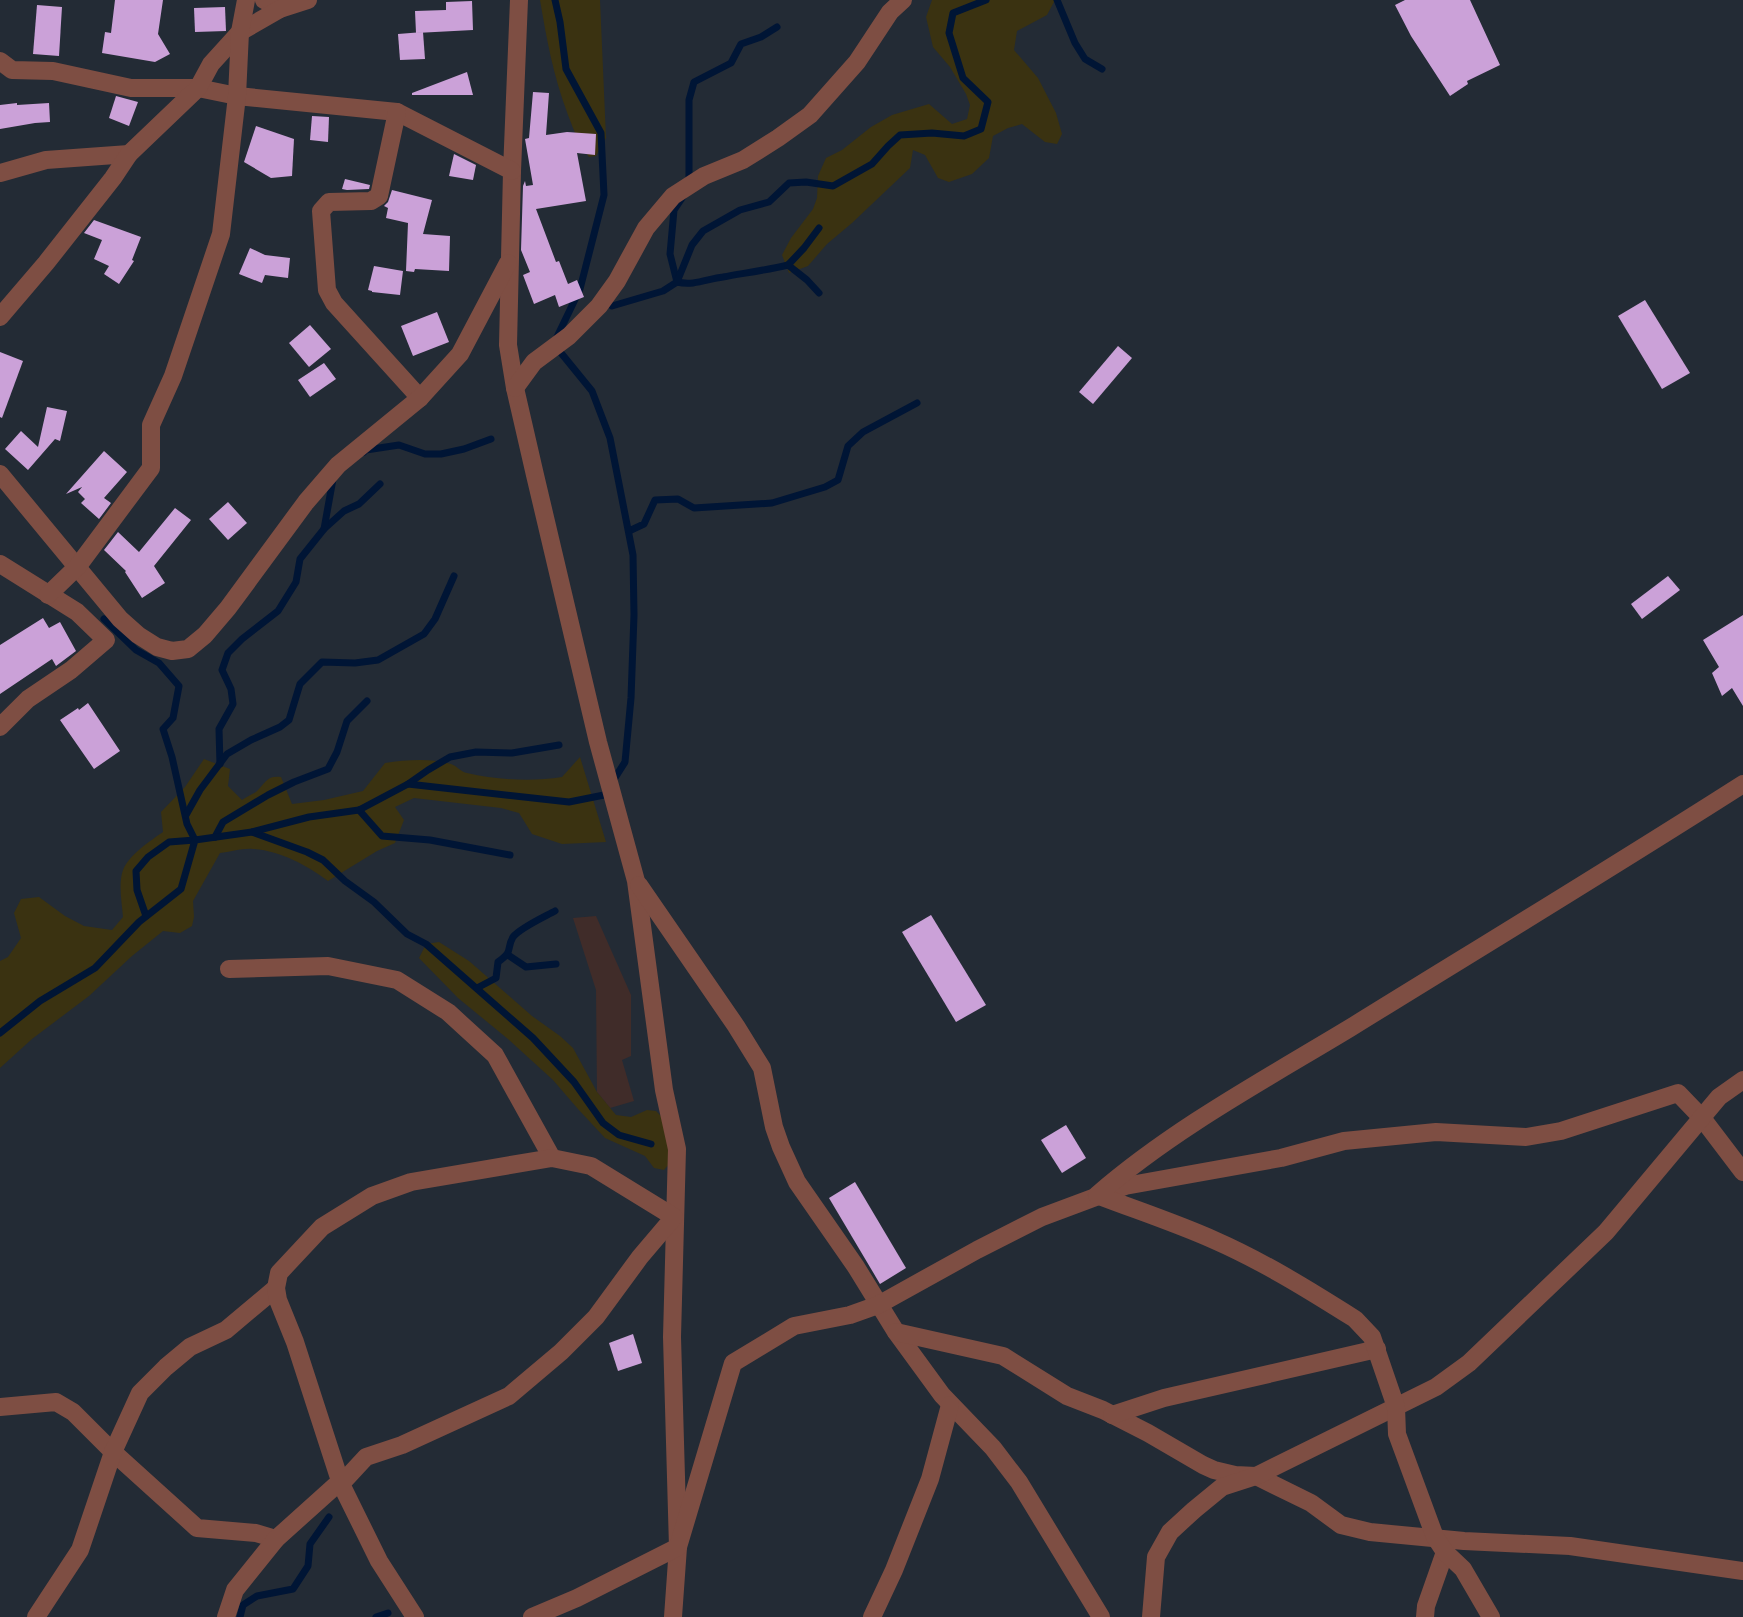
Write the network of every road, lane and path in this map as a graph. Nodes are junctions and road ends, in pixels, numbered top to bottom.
1 (246, 0) edge
2 (264, 0) edge
3 (308, 0) edge
4 (519, 0) edge
5 (903, 0) edge
6 (280, 9) junction
7 (240, 32) junction
8 (0, 61) edge
9 (198, 88) junction
10 (237, 96) junction
11 (397, 112) junction
12 (129, 154) junction
13 (512, 171) junction
14 (0, 172) edge
15 (510, 259) junction
16 (0, 317) edge
17 (514, 388) junction
18 (420, 398) junction
19 (0, 474) edge
20 (0, 564) edge
21 (78, 566) junction
22 (48, 595) junction
23 (0, 727) edge
24 (1743, 784) edge
25 (636, 881) junction
26 (229, 969) dead end
27 (1743, 1080) edge
28 (1702, 1118) junction
29 (552, 1158) junction
30 (1743, 1172) edge
31 (1097, 1196) junction
32 (674, 1217) junction
33 (276, 1288) junction
34 (878, 1305) junction
35 (896, 1332) junction
36 (1377, 1349) junction
37 (950, 1405) junction
38 (0, 1407) edge
39 (1396, 1407) junction
40 (1112, 1415) junction
41 (113, 1452) junction
42 (1256, 1476) junction
43 (341, 1484) junction
44 (276, 1539) junction
45 (1440, 1545) junction
46 (678, 1547) junction
47 (1743, 1571) edge
48 (36, 1617) edge
49 (226, 1617) edge
50 (415, 1617) edge
51 (532, 1617) edge
52 (673, 1617) edge
53 (872, 1617) edge
54 (1101, 1617) edge
55 (1151, 1617) edge
56 (1425, 1617) edge
57 (1491, 1617) edge

1 - 7 street
2 - 6 street
3 - 6 street
4 - 13 street
5 - 17 street
6 - 7 street
7 - 9 street
7 - 10 street
8 - 9 street
9 - 10 street
9 - 12 street
10 - 11 street
10 - 21 street
11 - 13 street
11 - 18 street
12 - 14 street
12 - 16 street
13 - 15 street
15 - 17 street
15 - 18 street
17 - 25 street
18 - 21 street
19 - 21 street
20 - 22 street
21 - 22 street
22 - 23 street
24 - 31 street
25 - 32 street
25 - 34 street
26 - 29 street
27 - 28 street
28 - 30 street
28 - 31 street
28 - 39 street
29 - 32 street
29 - 33 street
31 - 34 street
31 - 36 street
32 - 43 street
32 - 46 street
33 - 41 street
33 - 43 street
34 - 35 street
34 - 46 street
35 - 37 street
35 - 40 street
36 - 39 street
36 - 40 street
37 - 53 street
37 - 54 street
38 - 41 street
39 - 42 street
39 - 45 street
40 - 42 street
41 - 44 street
41 - 48 street
42 - 45 street
42 - 55 street
43 - 44 street
43 - 50 street
44 - 49 street
45 - 47 street
45 - 56 street
45 - 57 street
46 - 51 street
46 - 52 street

